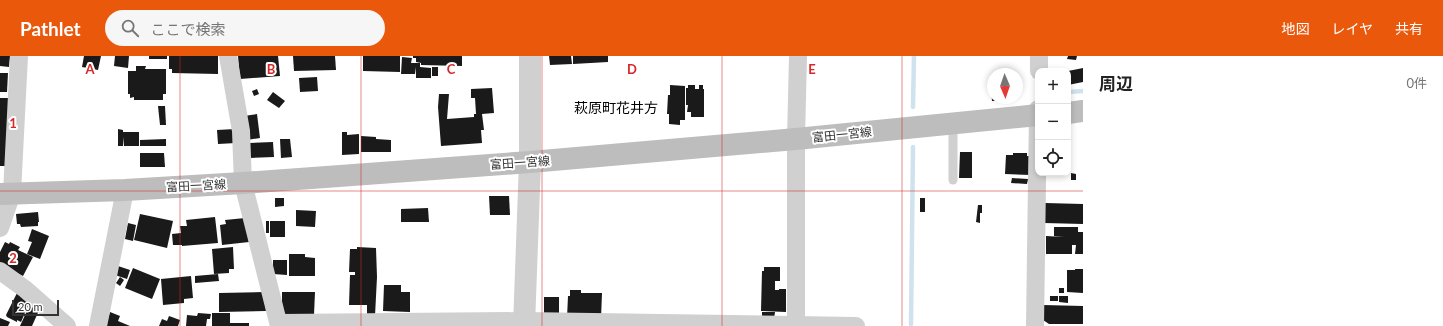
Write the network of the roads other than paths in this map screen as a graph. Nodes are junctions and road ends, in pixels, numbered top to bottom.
1 (19, 56) edge
2 (228, 56) edge
3 (530, 56) edge
4 (798, 56) edge
5 (1039, 56) edge
6 (1039, 68) edge
7 (1083, 112) edge
8 (1071, 113) edge
9 (1035, 115) edge
10 (953, 124) junction
11 (796, 139) junction
12 (1038, 140) edge
13 (530, 162) junction
14 (953, 180) dead end
15 (244, 183) junction
16 (125, 190) junction
17 (6, 193) edge
18 (0, 228) edge
19 (0, 271) edge
20 (524, 324) edge
21 (279, 325) edge
22 (796, 325) edge
23 (67, 326) edge
24 (98, 326) edge
25 (856, 326) edge
26 (1035, 326) edge

1 - 17 street
2 - 15 street
3 - 13 street
4 - 11 street
5 - 6 street
7 - 8 main road
9 - 10 main road, 富田一宮線
10 - 11 main road, 富田一宮線
10 - 14 lane
11 - 13 main road, 富田一宮線
11 - 22 street
12 - 26 street
13 - 15 main road, 富田一宮線
13 - 20 street
15 - 16 main road, 富田一宮線
15 - 21 street
16 - 17 main road, 富田一宮線
16 - 24 street
17 - 18 street
19 - 23 street
20 - 21 street
20 - 22 street
22 - 25 street

